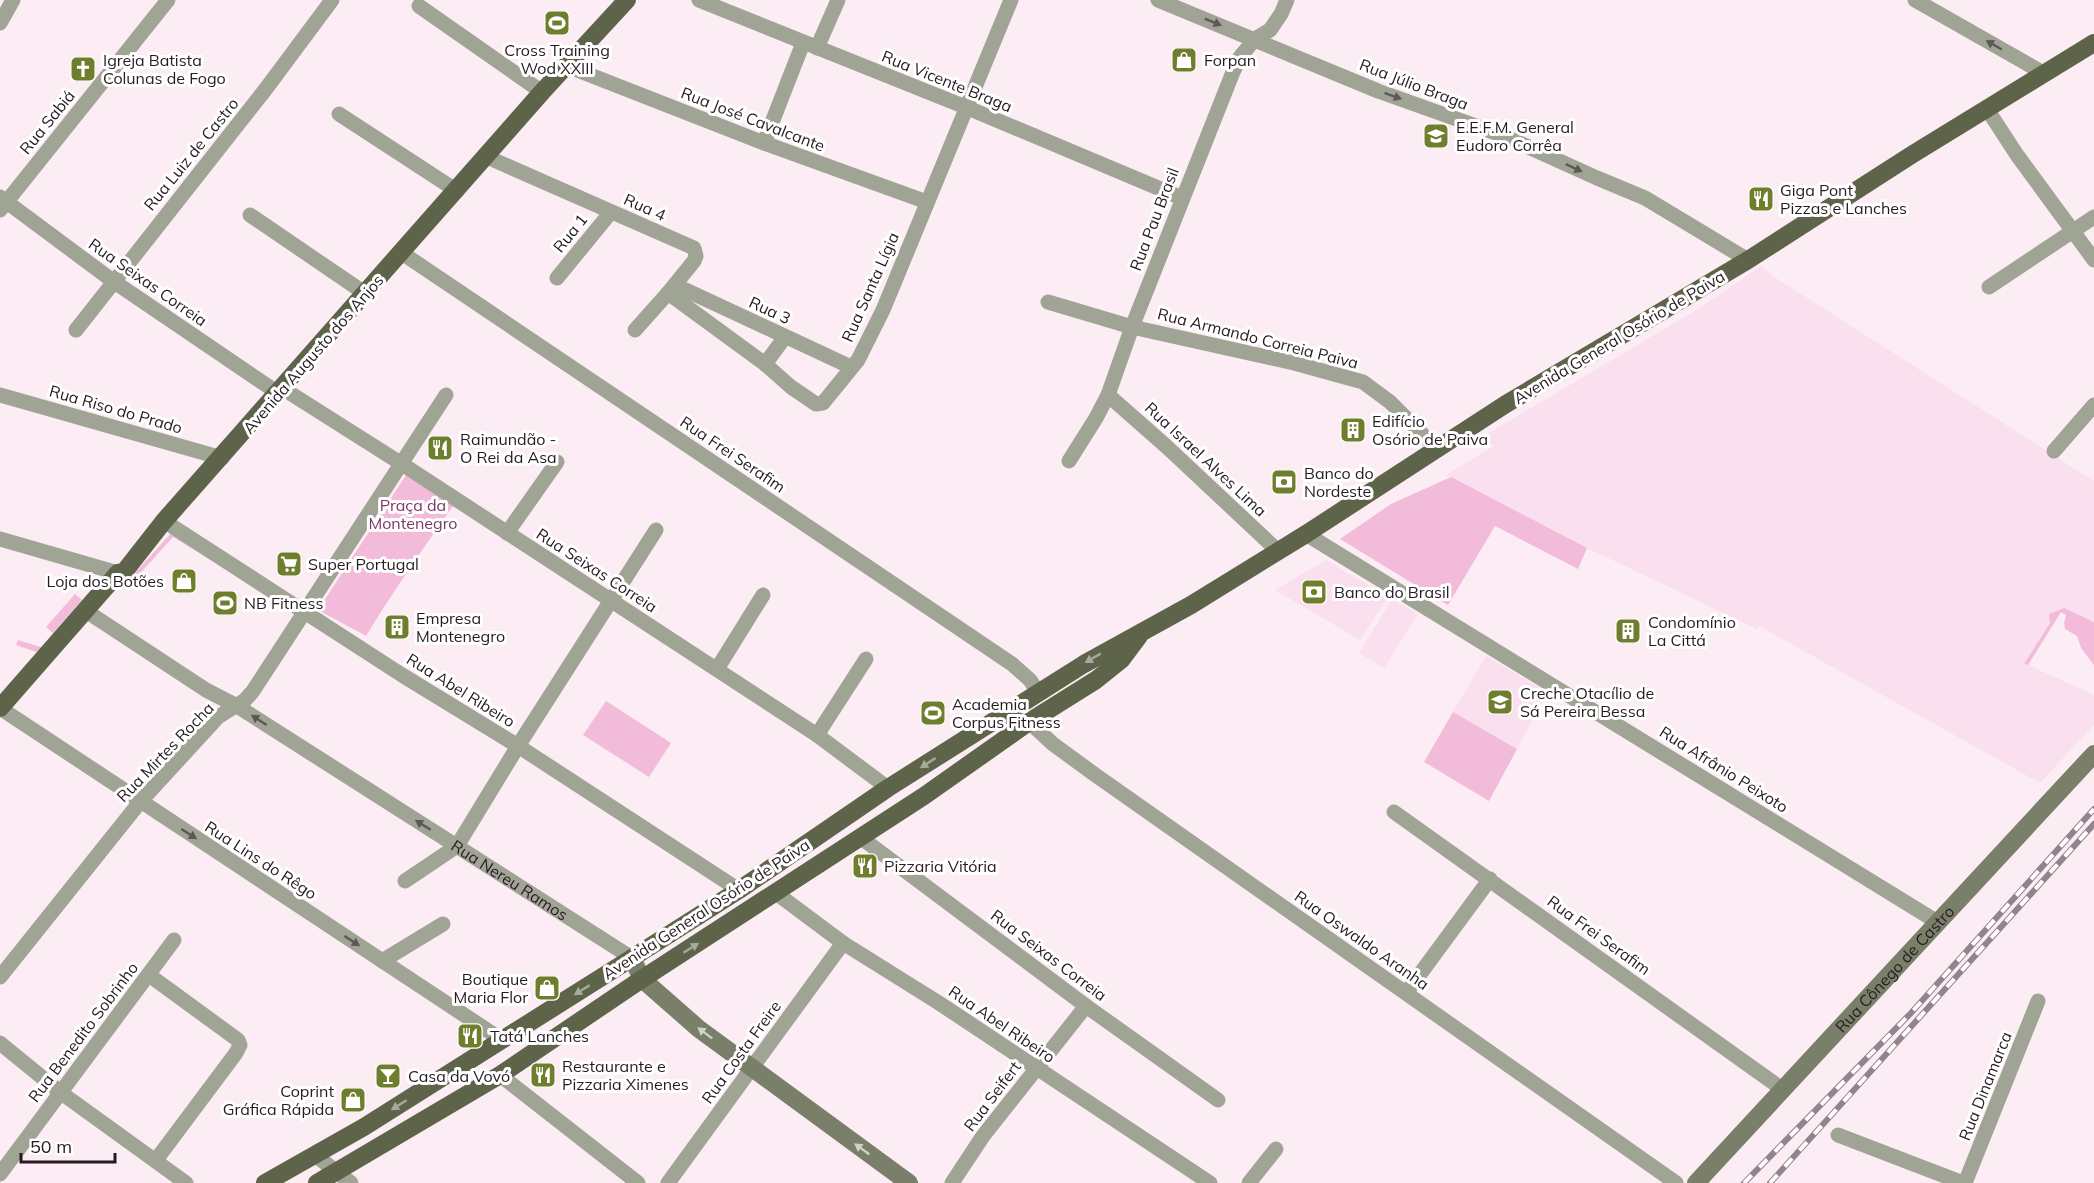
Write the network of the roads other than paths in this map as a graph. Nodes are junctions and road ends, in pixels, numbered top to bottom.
1 (13, 0) edge
2 (168, 0) edge
3 (332, 0) edge
4 (627, 0) edge
5 (699, 0) edge
6 (838, 0) edge
7 (1011, 0) edge
8 (1158, 0) edge
9 (1287, 0) edge
10 (1915, 0) edge
11 (419, 6) dead end
12 (0, 23) edge
13 (1255, 39) junction
14 (2094, 43) edge
15 (810, 46) junction
16 (567, 66) junction
17 (2045, 74) junction
18 (542, 92) junction
19 (968, 108) junction
20 (1987, 109) junction
21 (339, 114) dead end
22 (764, 143) junction
23 (487, 157) junction
24 (457, 191) junction
25 (1182, 198) junction
26 (927, 202) junction
27 (2, 203) edge
28 (611, 212) junction
29 (250, 215) dead end
30 (2094, 217) edge
31 (2072, 232) junction
32 (402, 253) junction
33 (1748, 260) junction
34 (2094, 260) edge
35 (557, 278) dead end
36 (113, 281) junction
37 (1989, 287) dead end
38 (671, 289) junction
39 (366, 294) junction
40 (1048, 302) dead end
41 (1132, 327) junction
42 (76, 330) dead end
43 (635, 330) dead end
44 (785, 337) junction
45 (765, 364) junction
46 (851, 367) junction
47 (280, 391) junction
48 (1108, 394) junction
49 (0, 395) edge
50 (446, 395) dead end
51 (2094, 405) edge
52 (1437, 449) junction
53 (2054, 451) dead end
54 (222, 458) junction
55 (1069, 461) dead end
56 (557, 462) dead end
57 (402, 464) junction
58 (164, 521) junction
59 (656, 530) dead end
60 (507, 533) junction
61 (1306, 534) junction
62 (0, 539) edge
63 (1278, 551) junction
64 (118, 573) junction
65 (763, 595) dead end
66 (611, 600) junction
67 (86, 611) junction
68 (304, 612) junction
69 (1144, 629) junction
70 (866, 658) dead end
71 (717, 669) junction
72 (1038, 692) junction
73 (237, 706) junction
74 (0, 708) edge
75 (1029, 723) junction
76 (817, 735) junction
77 (518, 746) junction
78 (2094, 754) edge
79 (888, 788) junction
80 (140, 802) junction
81 (1394, 812) dead end
82 (860, 837) junction
83 (457, 846) junction
84 (1490, 879) junction
85 (405, 881) dead end
86 (739, 890) junction
87 (776, 893) junction
88 (1939, 923) junction
89 (442, 924) dead end
90 (174, 940) dead end
91 (843, 943) junction
92 (632, 958) junction
93 (382, 961) junction
94 (149, 975) junction
95 (0, 977) edge
96 (642, 979) junction
97 (1406, 993) junction
98 (2038, 1002) dead end
99 (1086, 1006) junction
100 (502, 1040) junction
101 (0, 1043) edge
102 (752, 1068) junction
103 (1035, 1069) junction
104 (500, 1075) junction
105 (1782, 1089) junction
106 (60, 1092) junction
107 (1218, 1100) dead end
108 (1838, 1135) dead end
109 (1276, 1149) dead end
110 (315, 1155) junction
111 (156, 1160) junction
112 (0, 1174) edge
113 (344, 1178) edge
114 (186, 1183) edge
115 (266, 1183) edge
116 (317, 1183) edge
117 (638, 1183) edge
118 (668, 1183) edge
119 (909, 1183) edge
120 (952, 1183) edge
121 (1210, 1183) edge
122 (1249, 1183) edge
123 (1676, 1183) edge
124 (1696, 1183) edge
125 (1964, 1183) edge

1 - 12 street
2 - 27 street, Rua Sabiá
3 - 36 street, Rua Luiz de Castro
4 - 16 main road, Avenida Augusto dos Anjos
5 - 15 street, Rua Vicente Braga
6 - 15 street
7 - 19 street, Rua Santa Lígia
8 -> 13 street, Rua Júlio Braga
9 - 13 street, Rua Pau Brasil
17 -> 10 street
11 - 18 street
13 - 25 street, Rua Pau Brasil
13 -> 33 street, Rua Júlio Braga
14 - 17 main road, Avenida General Osório de Paiva
15 - 19 street, Rua Vicente Braga
15 - 22 street
16 - 18 main road, Avenida Augusto dos Anjos
16 - 22 street, Rua José Cavalcante
17 - 20 main road, Avenida General Osório de Paiva
18 - 23 main road, Avenida Augusto dos Anjos
19 - 25 street, Rua Vicente Braga
19 - 26 street, Rua Santa Lígia
20 - 31 street
20 - 33 main road, Avenida General Osório de Paiva
21 - 24 street
22 - 26 street, Rua José Cavalcante
23 - 24 main road, Avenida Augusto dos Anjos
23 - 28 street, Rua 4
24 - 32 main road, Avenida Augusto dos Anjos
25 - 41 street, Rua Pau Brasil
26 - 46 street, Rua Santa Lígia
27 - 36 street, Rua Seixas Correia
28 - 35 street, Rua 1
28 - 38 street, Rua 4
29 - 39 street
30 - 31 street
31 - 34 street
31 - 37 street
32 - 39 main road, Avenida Augusto dos Anjos
32 - 72 street, Rua Frei Serafim
33 - 52 main road, Avenida General Osório de Paiva
36 - 42 street, Rua Luiz de Castro
36 - 47 street, Rua Seixas Correia
38 - 43 street, Rua 4
38 - 44 street, Rua 3
38 - 45 street, Rua Santa Lígia
39 - 47 main road, Avenida Augusto dos Anjos
40 - 41 street, Rua Armando Correia Paiva
41 - 48 street, Rua Pau Brasil
41 - 52 street, Rua Armando Correia Paiva
44 - 45 street
44 - 46 street, Rua 3
45 - 46 street, Rua Santa Lígia
47 - 54 main road, Avenida Augusto dos Anjos
47 - 57 street, Rua Seixas Correia
48 - 55 street, Rua Pau Brasil
48 - 63 street, Rua Israel Alves Lima
49 - 54 street, Rua Riso do Prado
50 - 57 street, Rua Mirtes Rocha
51 - 53 street
52 - 61 main road, Avenida General Osório de Paiva
54 - 58 main road, Avenida Augusto dos Anjos
56 - 60 street
57 - 60 street, Rua Seixas Correia
57 - 68 street, Rua Mirtes Rocha
58 - 64 main road, Avenida Augusto dos Anjos
58 - 68 street, Rua Abel Ribeiro
59 - 66 street
60 - 66 street, Rua Seixas Correia
61 - 63 main road, Avenida General Osório de Paiva
61 - 88 street, Rua Afrânio Peixoto
62 - 64 street
63 - 69 main road, Avenida General Osório de Paiva
64 - 67 main road, Avenida Augusto dos Anjos
65 - 71 street
66 - 71 street, Rua Seixas Correia
66 - 77 street
67 - 73 street, Rua Nereu Ramos
67 - 74 main road, Avenida Augusto dos Anjos
68 - 73 street, Rua Mirtes Rocha
68 - 77 street, Rua Abel Ribeiro
69 -> 72 main road, Avenida General Osório de Paiva
69 - 75 main road, Avenida General Osório de Paiva
70 - 76 street
71 - 76 street, Rua Seixas Correia
72 -> 79 main road, Avenida General Osório de Paiva
73 - 80 street, Rua Mirtes Rocha
83 -> 73 street, Rua Nereu Ramos
74 - 80 street, Rua Lins do Rêgo
75 - 82 main road, Avenida General Osório de Paiva
75 - 97 street, Rua Oswaldo Aranha
76 - 79 street, Rua Seixas Correia
77 - 83 street
77 - 86 street, Rua Abel Ribeiro
78 - 88 main road, Rua Cônego de Castro
79 - 86 main road, Avenida General Osório de Paiva
80 -> 93 street, Rua Lins do Rêgo
80 - 95 street, Rua Mirtes Rocha
81 - 84 street, Rua Frei Serafim
82 - 87 main road, Avenida General Osório de Paiva
82 - 99 street, Rua Seixas Correia
83 - 85 street
83 - 92 street, Rua Nereu Ramos
84 - 97 street
84 - 105 street, Rua Frei Serafim
86 - 92 main road, Avenida General Osório de Paiva
87 - 91 street, Rua Abel Ribeiro
96 -> 87 main road, Avenida General Osório de Paiva
88 - 105 main road, Rua Cônego de Castro
89 - 93 street
90 - 94 street, Rua Benedito Sobrinho
91 - 102 street, Rua Costa Freire
91 - 103 street, Rua Abel Ribeiro
92 - 96 main road
92 -> 100 main road, Avenida General Osório de Paiva
93 - 100 street, Rua Lins do Rêgo
94 - 106 street, Rua Benedito Sobrinho
94 - 111 street
102 -> 96 main road
96 - 104 main road, Avenida General Osório de Paiva
97 - 123 street, Rua Oswaldo Aranha
98 - 125 street, Rua Dinamarca
99 - 103 street, Rua Seifert
99 - 107 street, Rua Seixas Correia
100 -> 110 main road, Avenida General Osório de Paiva
101 - 106 street
102 - 118 street, Rua Costa Freire
119 -> 102 main road
103 - 120 street, Rua Seifert
103 - 121 street, Rua Abel Ribeiro
104 - 113 main road, Avenida General Osório de Paiva
104 - 117 street
105 - 124 main road, Rua Cônego de Castro
106 - 111 street
106 - 112 street, Rua Benedito Sobrinho
108 - 125 street
109 - 122 street
110 - 113 street
110 - 115 main road, Avenida General Osório de Paiva
111 - 114 street
113 - 116 main road, Avenida General Osório de Paiva

